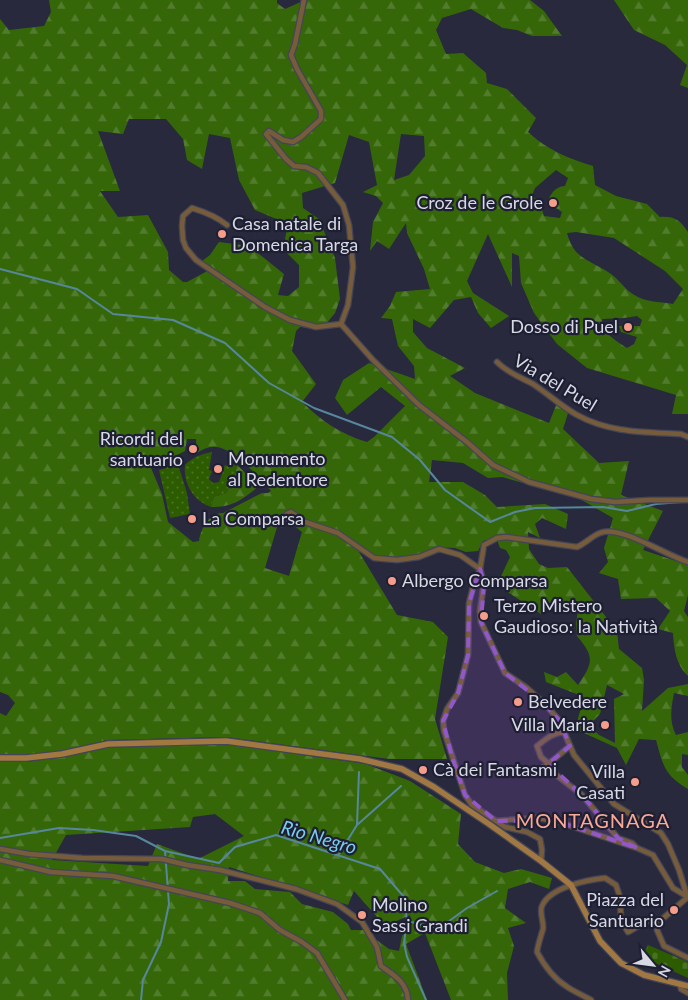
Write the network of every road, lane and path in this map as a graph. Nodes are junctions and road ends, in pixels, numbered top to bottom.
1 (304, 0) edge
2 (227, 225) dead end
3 (341, 324) junction
4 (497, 362) dead end
5 (688, 437) edge
6 (688, 500) edge
7 (282, 524) dead end
8 (688, 562) edge
9 (480, 569) junction
10 (564, 732) junction
11 (570, 746) junction
12 (0, 758) edge
13 (549, 764) junction
14 (527, 773) dead end
15 (496, 821) junction
16 (637, 848) junction
17 (0, 849) edge
18 (0, 860) edge
19 (541, 861) junction
20 (571, 885) junction
21 (688, 897) edge
22 (659, 924) junction
23 (688, 958) edge
24 (680, 984) junction
25 (688, 986) edge
26 (688, 993) edge
27 (345, 1000) edge
28 (408, 1000) edge
29 (592, 1000) edge

1 - 3 street
2 - 3 street
3 - 6 street
4 - 5 street, Via del Puel
7 - 9 street
8 - 9 street
9 - 10 street
9 - 15 street
10 - 11 street
10 - 13 street
11 - 13 street
11 - 21 street
12 - 19 main road
13 - 14 street
13 - 16 street
15 - 16 street
15 - 19 street
16 - 21 street
17 - 28 street
18 - 27 street
19 - 20 main road
20 - 22 street
20 - 24 main road
20 - 29 street
21 - 22 street
22 - 23 street
24 - 25 main road
24 - 26 street

